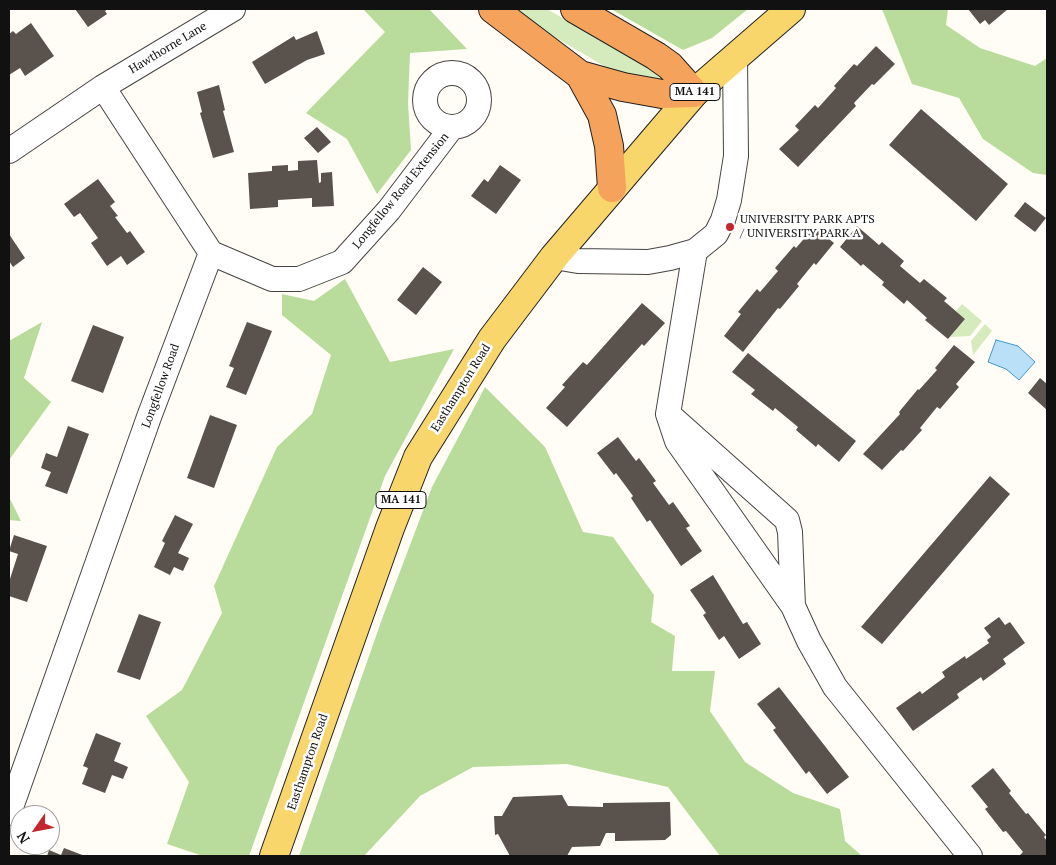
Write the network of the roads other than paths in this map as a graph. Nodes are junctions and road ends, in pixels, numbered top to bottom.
1 (233, 9) edge
2 (493, 9) edge
3 (575, 9) edge
4 (791, 9) edge
5 (735, 57) junction
6 (580, 75) junction
7 (102, 87) junction
8 (694, 93) junction
9 (452, 127) dead end
10 (9, 150) edge
11 (612, 188) junction
12 (695, 251) junction
13 (211, 253) junction
14 (554, 257) junction
15 (668, 414) junction
16 (793, 606) junction
17 (9, 813) edge
18 (274, 856) edge
19 (970, 856) edge

1 - 7 street, Hawthorne Lane
2 - 6 highway
3 - 8 highway
4 - 5 main road, Easthampton Road / MA 141
5 - 8 main road, Easthampton Road / MA 141
5 - 12 street
6 - 8 highway
6 - 11 highway
7 - 10 street
7 - 13 street
8 - 11 main road, Easthampton Road / MA 141
9 - 13 street, Longfellow Road Extension
11 - 14 main road, Easthampton Road / MA 141
12 - 14 street
12 - 15 street
13 - 17 street, Longfellow Road
14 - 18 main road, Easthampton Road / MA 141
15 - 16 street
15 - 16 street
16 - 19 street

